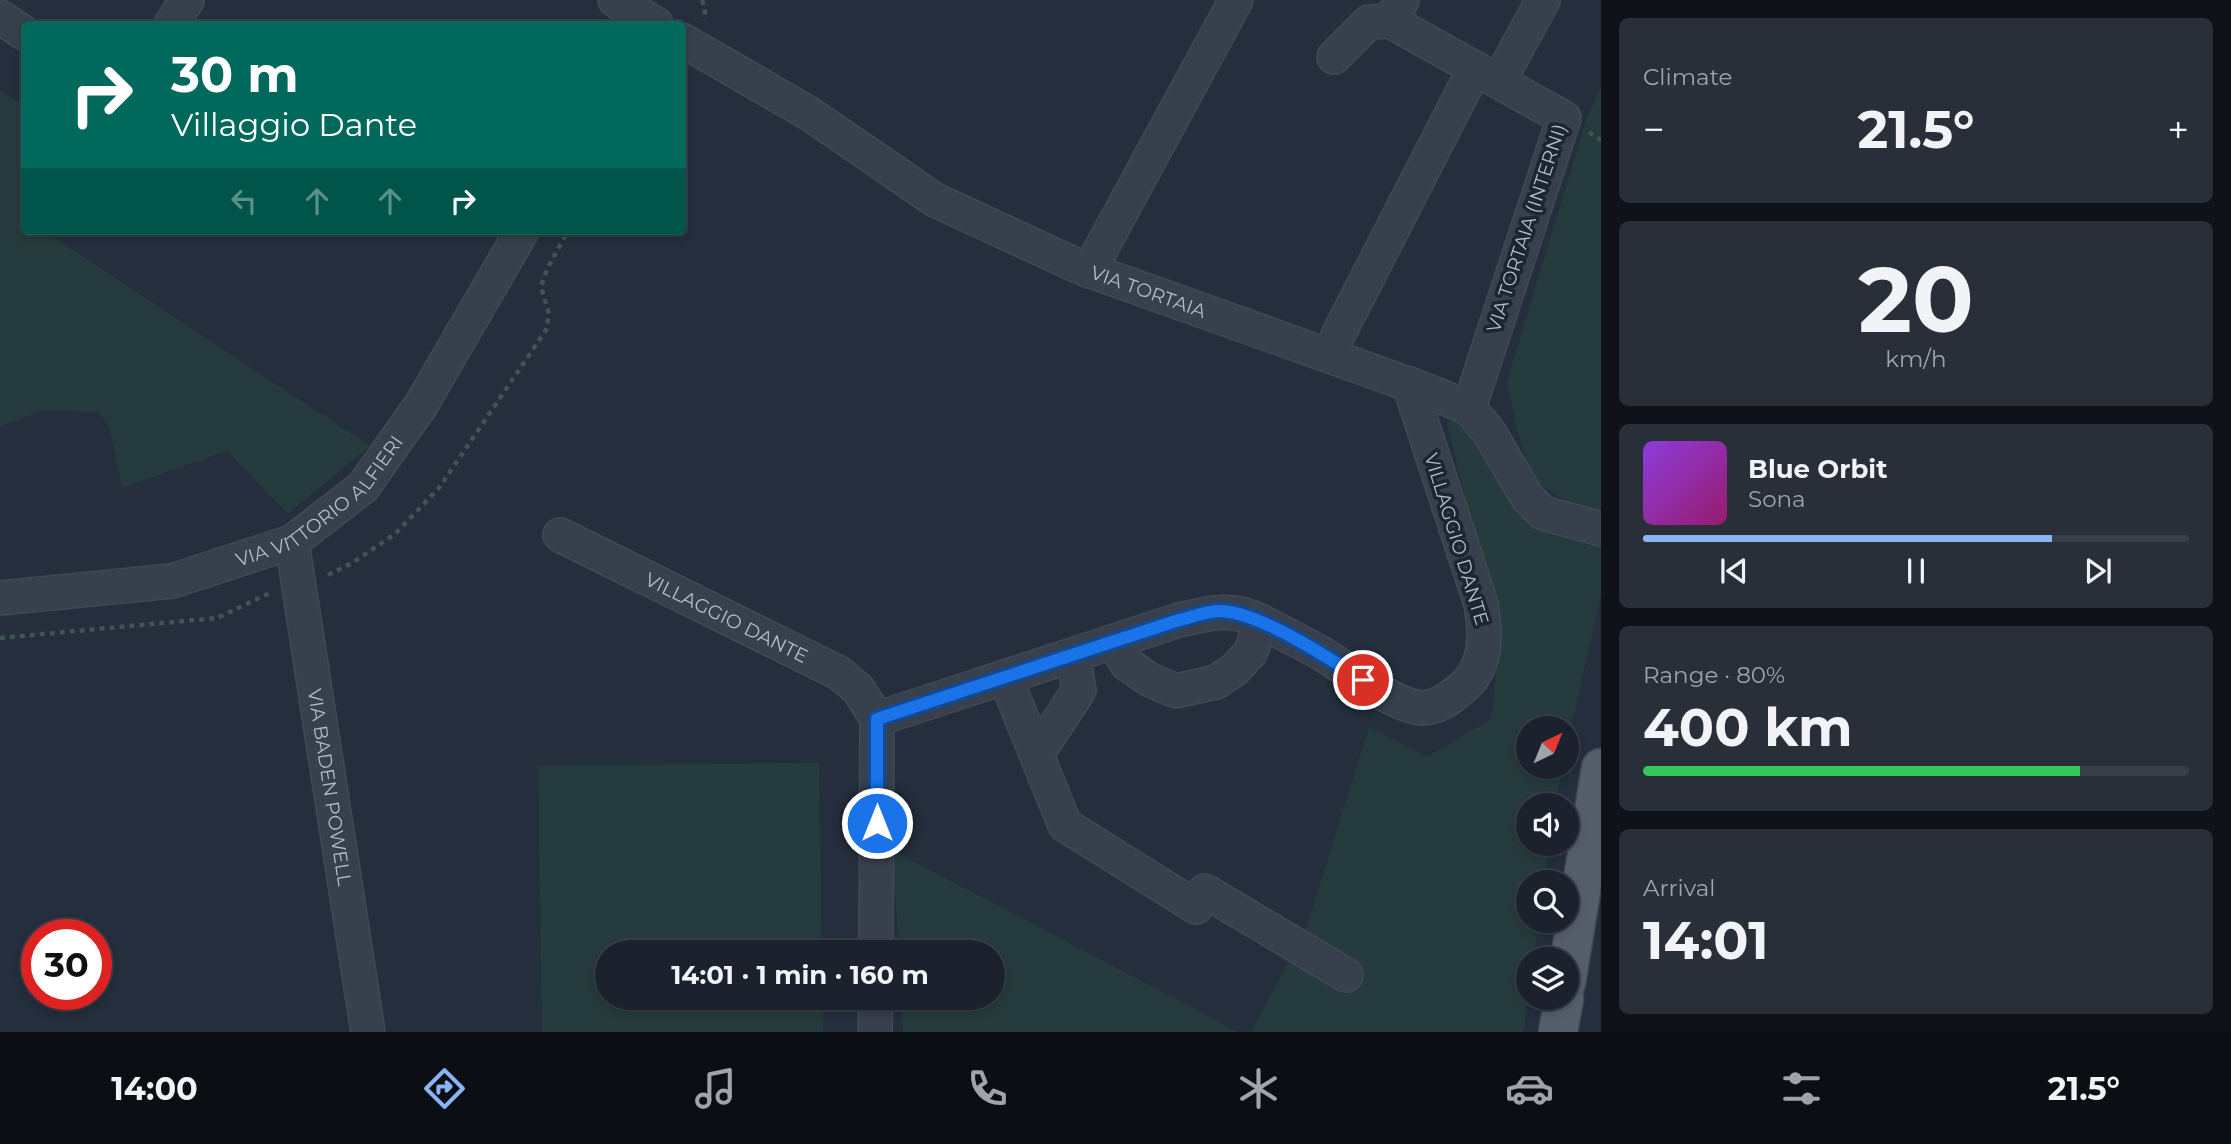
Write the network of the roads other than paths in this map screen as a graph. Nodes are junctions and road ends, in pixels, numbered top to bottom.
1 (187, 0) edge
2 (615, 0) edge
3 (1236, 0) edge
4 (1543, 0) edge
5 (1396, 10) edge
6 (0, 17) edge
7 (650, 17) edge
8 (173, 21) edge
9 (21, 31) edge
10 (686, 42) edge
11 (1334, 57) dead end
12 (1487, 75) junction
13 (520, 235) edge
14 (1089, 271) junction
15 (1338, 334) dead end
16 (1409, 384) junction
17 (1469, 408) junction
18 (1601, 529) edge
19 (560, 535) dead end
20 (292, 542) junction
21 (0, 598) edge
22 (1262, 622) junction
23 (1113, 642) junction
24 (1073, 655) junction
25 (1005, 677) junction
26 (877, 719) junction
27 (1037, 754) junction
28 (1601, 768) edge
29 (876, 940) edge
30 (1572, 947) edge
31 (1346, 975) dead end
32 (876, 1010) edge
33 (368, 1032) edge
34 (876, 1032) edge

1 - 8 street
2 - 7 street
3 - 14 street
4 - 12 street
5 - 11 street
5 - 12 street, VIA TORTAIA (INTERNI)
6 - 9 street
10 - 14 street, VIA TORTAIA
12 - 15 street
12 - 17 street, VIA TORTAIA (INTERNI)
13 - 20 street, VIA VITTORIO ALFIERI
14 - 16 street, VIA TORTAIA
16 - 17 street, VIA TORTAIA
16 - 22 street, VILLAGGIO DANTE
17 - 18 street, VIA TORTAIA
19 - 26 street, VILLAGGIO DANTE
20 - 21 street, VIA VITTORIO ALFIERI
20 - 33 street, VIA BADEN POWELL
22 - 23 street, VILLAGGIO DANTE
22 - 23 street
23 - 24 street, VILLAGGIO DANTE
24 - 25 street, VILLAGGIO DANTE
24 - 27 street
25 - 26 street, VILLAGGIO DANTE
25 - 27 street
26 - 29 street
27 - 31 street
28 - 30 main road
32 - 34 street

